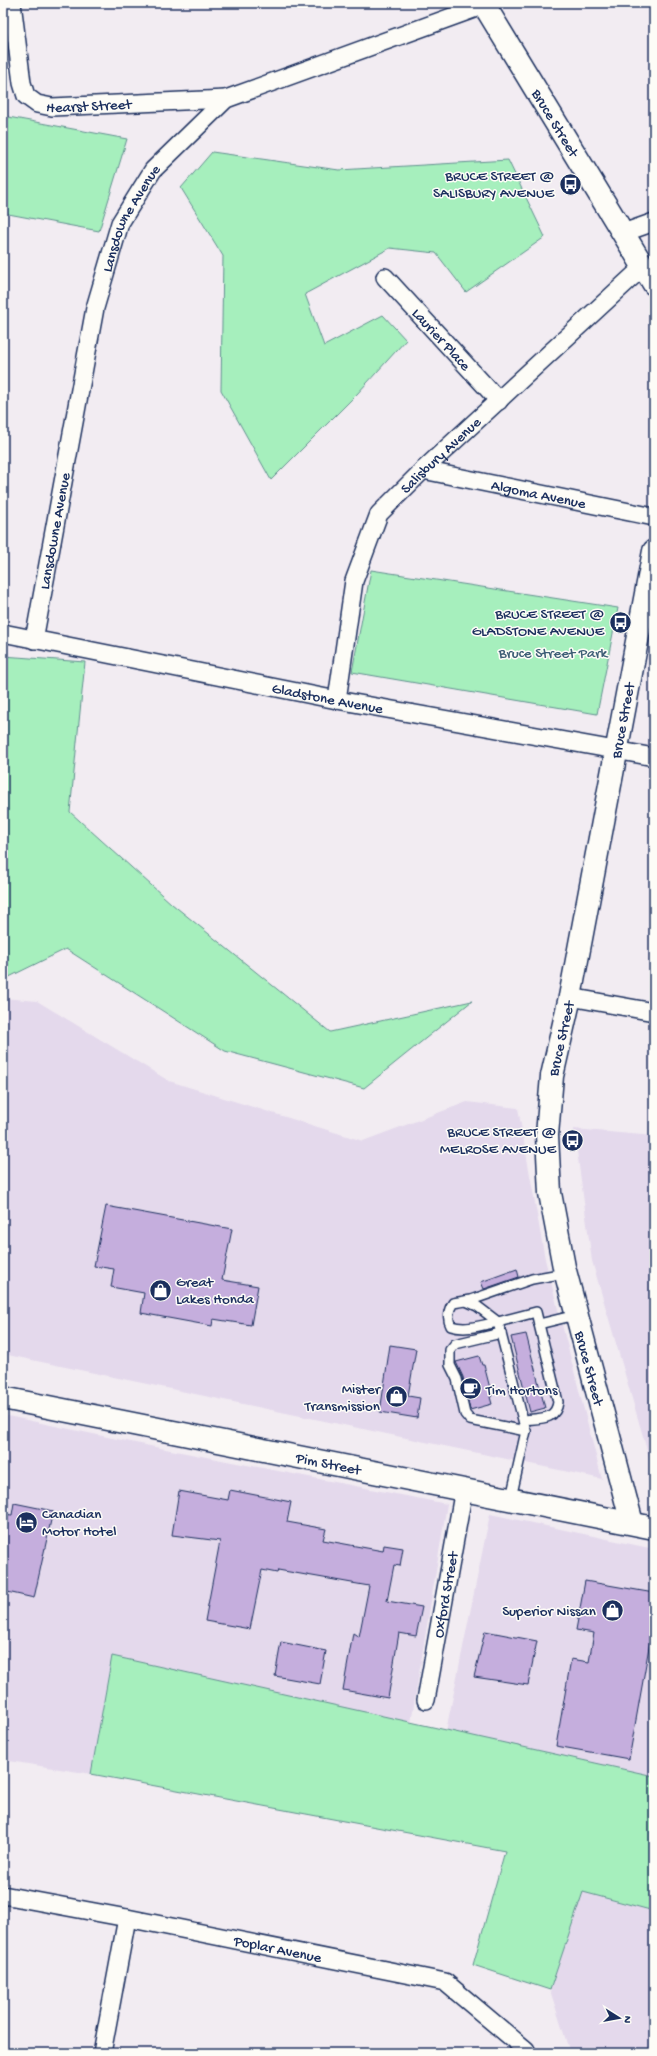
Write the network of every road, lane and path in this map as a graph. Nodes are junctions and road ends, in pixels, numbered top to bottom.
1 (12, 3) edge
2 (485, 4) edge
3 (226, 99) junction
4 (654, 222) edge
5 (623, 233) junction
6 (651, 273) edge
7 (385, 277) dead end
8 (498, 401) junction
9 (423, 470) junction
10 (654, 517) edge
11 (654, 552) edge
12 (3, 633) edge
13 (34, 640) junction
14 (337, 700) junction
15 (615, 749) junction
16 (654, 757) edge
17 (570, 997) junction
18 (654, 1012) edge
19 (565, 1273) junction
20 (465, 1301) junction
21 (576, 1315) junction
22 (498, 1322) junction
23 (539, 1324) junction
24 (501, 1333) junction
25 (3, 1398) edge
26 (523, 1420) junction
27 (526, 1430) junction
28 (464, 1489) junction
29 (512, 1498) junction
30 (632, 1523) junction
31 (654, 1528) edge
32 (426, 1700) dead end
33 (3, 1895) edge
34 (127, 1918) junction
35 (102, 2053) edge
36 (527, 2053) edge

1 - 3 street, Hearst Street
2 - 3 street, Lansdowne Avenue
2 - 5 main road, Bruce Street
3 - 13 street, Lansdowne Avenue
4 - 5 street
5 - 6 main road, Bruce Street
6 - 8 street, Salisbury Avenue
7 - 8 street, Laurier Place
8 - 9 street, Salisbury Avenue
9 - 10 street, Algoma Avenue
9 - 14 street, Salisbury Avenue
11 - 15 main road, Bruce Street
12 - 13 street, Gladstone Avenue
13 - 14 street, Gladstone Avenue
14 - 15 street, Gladstone Avenue
15 - 16 street, Gladstone Avenue
15 - 17 main road, Bruce Street
17 - 18 street
17 - 19 main road, Bruce Street
19 - 20 lane
19 - 21 main road, Bruce Street
20 - 22 lane
20 - 22 lane
21 - 23 lane
21 - 30 main road, Bruce Street
22 - 23 lane
22 - 24 lane
23 - 26 lane
24 - 26 lane
24 - 27 lane
25 - 28 main road, Pim Street
26 - 27 lane
27 - 29 lane
28 - 29 main road, Pim Street
28 - 32 street, Oxford Street
29 - 30 main road, Pim Street
30 - 31 main road, Pim Street
33 - 34 street, Poplar Avenue
34 - 35 street
34 - 36 street, Poplar Avenue

